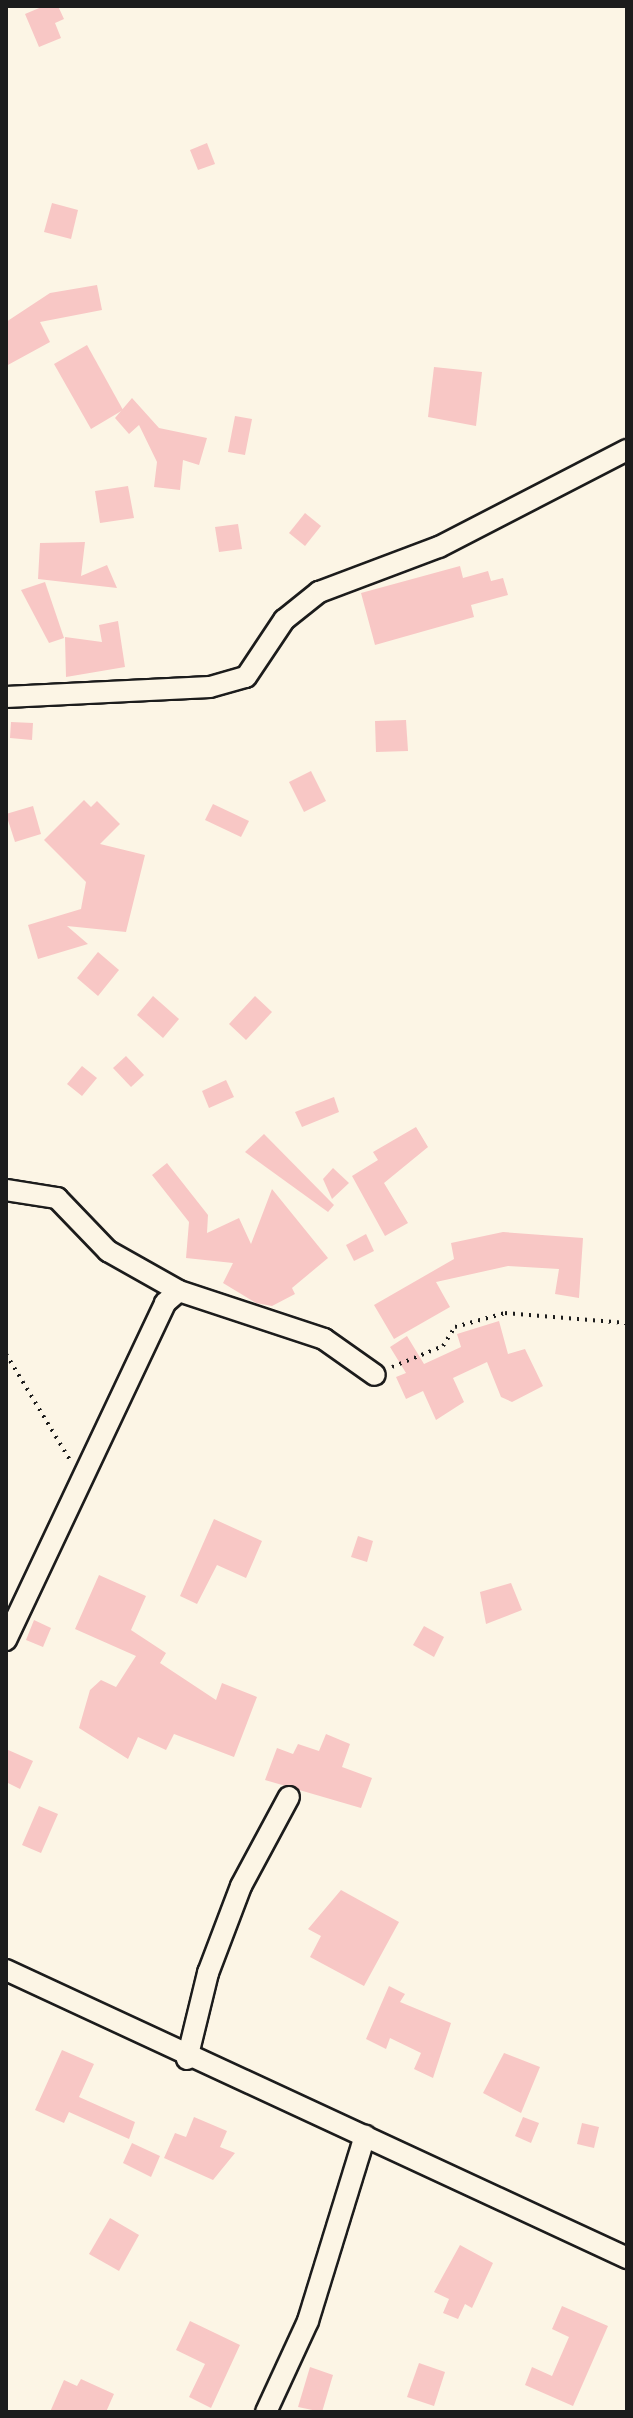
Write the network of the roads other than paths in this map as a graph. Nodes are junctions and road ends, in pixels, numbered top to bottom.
1 (627, 450) edge
2 (6, 697) edge
3 (6, 1190) edge
4 (179, 1291) junction
5 (375, 1375) road end
6 (6, 1640) edge
7 (289, 1797) dead end
8 (7, 1973) edge
9 (187, 2059) junction
10 (365, 2136) junction
11 (627, 2258) edge
12 (266, 2412) edge

1 - 2 street
3 - 4 street
4 - 5 street
4 - 6 street
7 - 9 street
8 - 9 street
9 - 10 street
10 - 11 street
10 - 12 street

